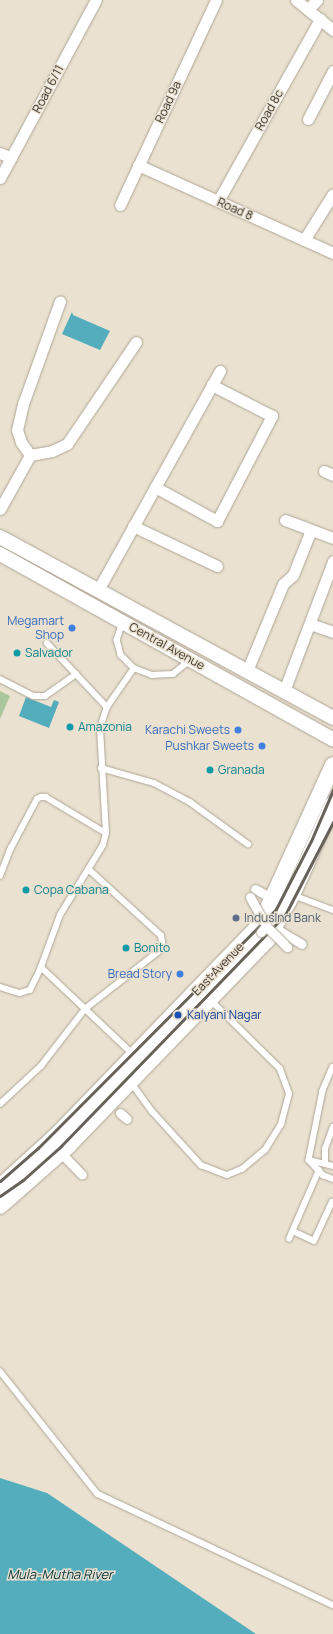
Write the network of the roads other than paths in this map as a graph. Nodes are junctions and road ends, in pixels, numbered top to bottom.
1 (96, 0) edge
2 (216, 0) edge
3 (296, 0) edge
4 (317, 0) edge
5 (308, 9) junction
6 (320, 19) junction
7 (333, 30) edge
8 (333, 70) edge
9 (308, 119) dead end
10 (0, 153) edge
11 (10, 158) junction
12 (138, 165) junction
13 (0, 178) edge
14 (333, 194) edge
15 (218, 201) junction
16 (120, 205) dead end
17 (304, 240) junction
18 (333, 253) edge
19 (60, 301) dead end
20 (136, 342) dead end
21 (220, 371) dead end
22 (212, 385) junction
23 (30, 455) junction
24 (155, 487) junction
25 (0, 509) edge
26 (285, 520) dead end
27 (133, 526) junction
28 (311, 530) junction
29 (0, 536) edge
30 (333, 538) edge
31 (0, 554) edge
32 (333, 561) edge
33 (217, 566) dead end
34 (94, 597) junction
35 (123, 622) junction
36 (310, 624) junction
37 (333, 632) edge
38 (47, 643) dead end
39 (190, 660) junction
40 (134, 668) junction
41 (247, 671) junction
42 (76, 674) junction
43 (0, 679) edge
44 (284, 692) junction
45 (107, 707) junction
46 (333, 718) edge
47 (333, 739) edge
48 (333, 765) edge
49 (101, 768) junction
50 (333, 804) edge
51 (106, 832) junction
52 (248, 844) dead end
53 (89, 870) junction
54 (0, 876) edge
55 (255, 889) dead end
56 (292, 895) junction
57 (246, 896) dead end
58 (272, 898) junction
59 (333, 910) edge
60 (268, 929) junction
61 (297, 940) dead end
62 (287, 947) dead end
63 (42, 967) junction
64 (0, 988) edge
65 (210, 1000) junction
66 (85, 1009) junction
67 (134, 1056) junction
68 (333, 1067) edge
69 (131, 1082) junction
70 (0, 1104) edge
71 (120, 1112) dead end
72 (128, 1119) dead end
73 (333, 1127) edge
74 (61, 1153) junction
75 (309, 1160) junction
76 (325, 1162) junction
77 (333, 1166) edge
78 (319, 1170) junction
79 (82, 1175) dead end
80 (333, 1179) edge
81 (0, 1186) edge
82 (332, 1202) dead end
83 (0, 1206) edge
84 (293, 1231) junction
85 (289, 1239) dead end
86 (0, 1371) edge
87 (333, 1605) edge

1 - 11 street, Road 6/11
2 - 12 street, Road 9a
3 - 5 street
4 - 5 street
5 - 6 street
6 - 7 street
6 - 15 street, Road 8c
8 - 9 street
10 - 11 street
11 - 13 street, Road 6/11
12 - 15 street, Road 8
12 - 16 street, Road 9a
14 - 17 street
15 - 17 street, Road 8
17 - 18 street, Road 8
19 - 23 street
20 - 23 street
21 - 22 street
22 - 24 street
22 - 24 street
23 - 25 street
24 - 27 street
26 - 28 street
27 - 33 street
27 - 34 street
28 - 30 street
28 - 41 street
29 - 34 street, Central Avenue
31 - 34 street, Central Avenue
32 - 36 street
34 - 35 street, Central Avenue
34 - 41 street, Central Avenue
35 - 39 street, Central Avenue
35 - 40 lane
36 - 37 street
36 - 44 street
38 - 42 lane
39 - 40 lane
39 - 47 street, Central Avenue
40 - 45 lane
41 - 44 street, Central Avenue
42 - 43 lane
42 - 45 lane
44 - 46 street, Central Avenue
45 - 49 lane
48 - 58 main road, East Avenue
49 - 51 lane
49 - 52 lane
50 - 56 main road, East Avenue
51 - 53 lane
51 - 54 lane
53 - 63 lane
53 - 66 lane
55 - 58 street
56 - 59 lane
56 - 60 main road, East Avenue
57 - 60 street, bridge
58 - 67 main road, East Avenue
60 - 61 street
60 - 62 street, bridge
60 - 65 main road, East Avenue
63 - 64 lane
63 - 66 lane
65 - 69 main road, East Avenue
65 - 69 lane
66 - 67 lane
66 - 70 lane
67 - 81 main road, East Avenue
68 - 75 lane
69 - 74 main road, East Avenue
71 - 72 street
73 - 76 lane
74 - 79 street
74 - 83 main road, East Avenue
75 - 76 lane
75 - 78 lane
76 - 77 lane
78 - 80 lane
78 - 84 lane
82 - 84 lane
84 - 85 lane
86 - 87 lane

